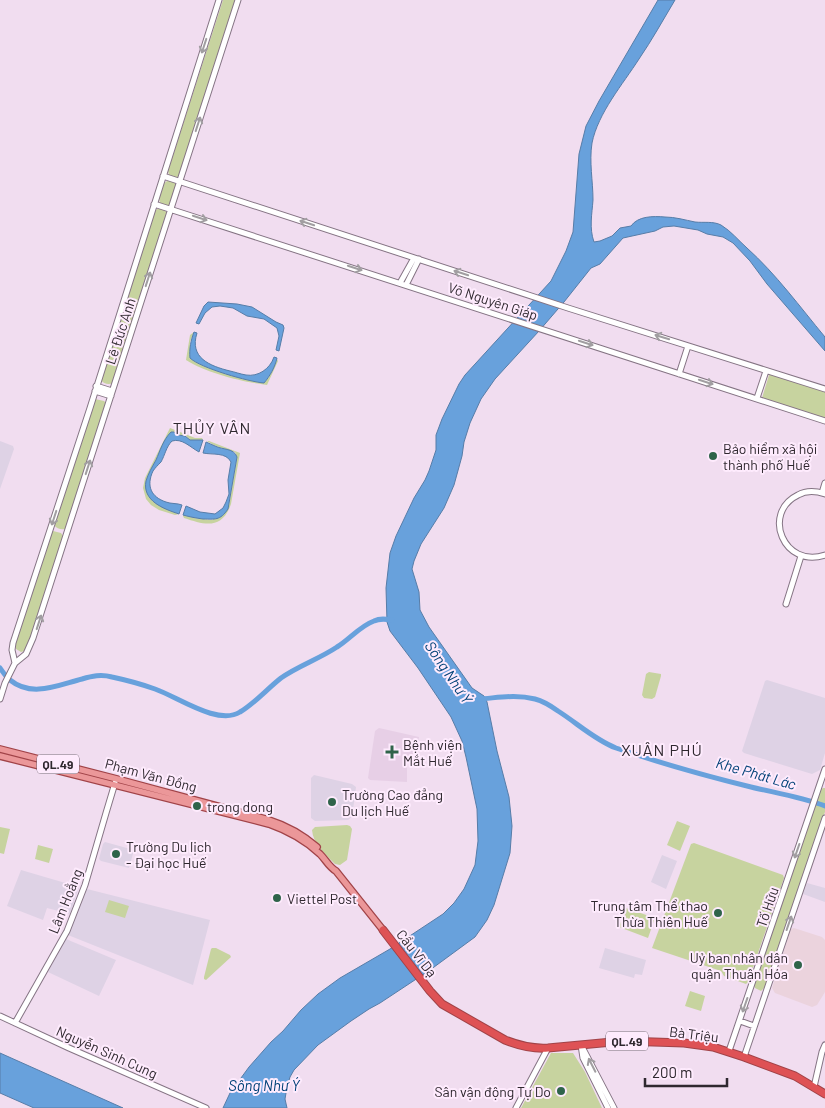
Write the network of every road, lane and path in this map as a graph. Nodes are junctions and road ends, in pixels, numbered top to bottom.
1 (219, 0) edge
2 (238, 0) edge
3 (163, 176) junction
4 (180, 182) junction
5 (154, 204) junction
6 (171, 209) junction
7 (416, 258) junction
8 (403, 284) junction
9 (688, 346) junction
10 (766, 371) junction
11 (679, 374) junction
12 (95, 389) junction
13 (825, 390) edge
14 (111, 394) junction
15 (757, 398) junction
16 (825, 421) edge
17 (825, 483) edge
18 (823, 493) edge
19 (825, 555) edge
20 (801, 556) junction
21 (786, 604) dead end
22 (15, 663) junction
23 (0, 699) edge
24 (0, 749) edge
25 (0, 756) edge
26 (825, 769) edge
27 (116, 782) junction
28 (825, 818) edge
29 (383, 930) joint
30 (442, 1004) joint
31 (0, 1016) edge
32 (740, 1021) junction
33 (15, 1023) junction
34 (754, 1026) junction
35 (581, 1045) junction
36 (825, 1045) edge
37 (548, 1048) junction
38 (729, 1051) junction
39 (744, 1056) junction
40 (814, 1087) junction
41 (825, 1094) edge
42 (206, 1108) edge
43 (516, 1108) edge
44 (608, 1108) edge
45 (614, 1108) edge

1 -> 3 street, Lê Đức Anh
4 -> 2 street, Lê Đức Anh
3 - 4 street, Võ Nguyên Giáp
3 - 5 street, Lê Đức Anh
4 - 6 street, Lê Đức Anh
7 -> 4 street, Võ Nguyên Giáp
5 - 6 street, Võ Nguyên Giáp
5 - 12 street, Lê Đức Anh
6 -> 8 street, Võ Nguyên Giáp
14 -> 6 street, Lê Đức Anh
7 - 8 street
9 -> 7 street, Võ Nguyên Giáp
8 -> 11 street, Võ Nguyên Giáp
9 - 10 street, Võ Nguyên Giáp
9 - 11 street
10 - 13 street, Võ Nguyên Giáp
10 - 15 street
11 -> 15 street, Võ Nguyên Giáp
12 - 14 street
12 -> 22 street, Lê Đức Anh
22 -> 14 street, Lê Đức Anh
15 - 16 street, Võ Nguyên Giáp
17 - 18 street
18 - 20 street
19 - 20 street
20 - 21 street
22 - 23 street, Lê Đức Anh
24 - 27 main road, Phạm Văn Đồng / QL.49
25 - 27 main road, Phạm Văn Đồng / QL.49
26 -> 32 street, Tố Hữu
27 - 29 main road, Phạm Văn Đồng / QL.49
27 - 33 street, Lâm Hoằng
34 -> 28 street, Tố Hữu
29 - 30 highway, Cầu Vĩ Dạ / QL.49
30 - 37 highway, Bà Triệu / QL.49
31 - 33 street, Nguyễn Sinh Cung
32 - 34 street
32 - 38 street, Tố Hữu
33 - 42 street, Nguyễn Sinh Cung
34 - 39 street, Tố Hữu
35 - 37 highway, Bà Triệu / QL.49
35 - 38 highway, Bà Triệu / QL.49
35 - 44 street
45 -> 35 street
36 - 40 street
37 - 43 street
38 - 39 highway, Bà Triệu / QL.49
39 - 40 highway, Bà Triệu / QL.49
40 - 41 highway, Bà Triệu / QL.49

